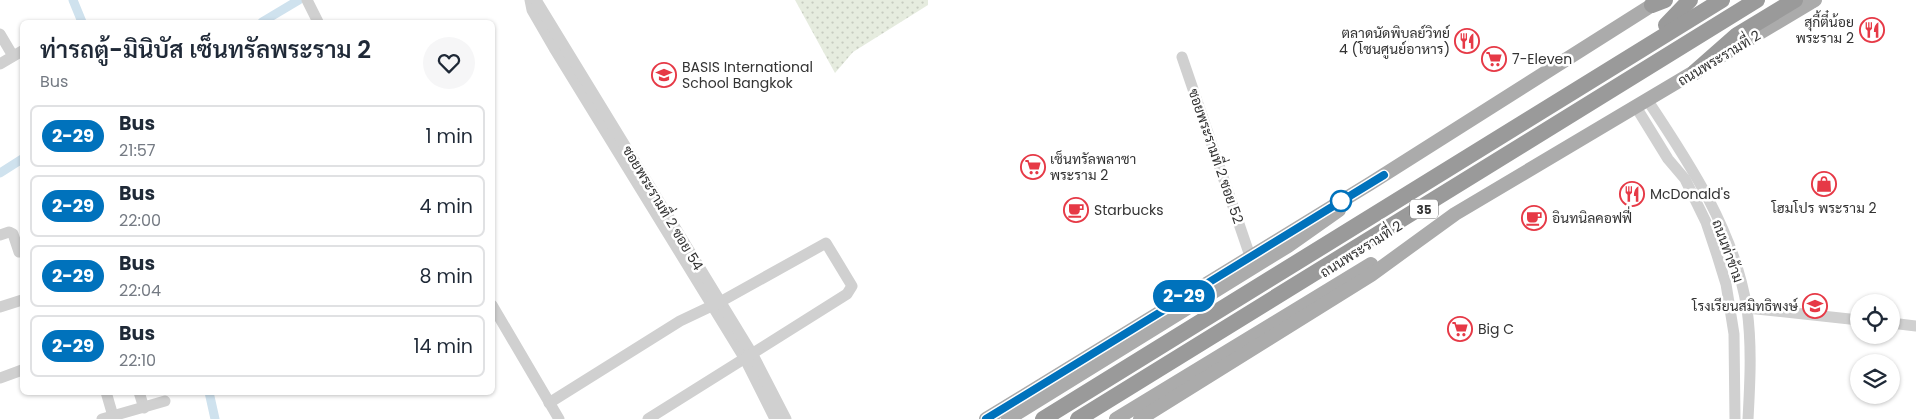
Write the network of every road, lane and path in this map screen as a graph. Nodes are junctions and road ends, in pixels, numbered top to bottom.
1 (306, 0) edge
2 (530, 0) edge
3 (536, 0) edge
4 (1690, 0) edge
5 (1705, 0) edge
6 (1722, 0) edge
7 (1757, 0) edge
8 (1763, 0) edge
9 (1795, 0) edge
10 (1815, 0) edge
11 (1659, 2) edge
12 (317, 20) edge
13 (1666, 25) junction
14 (0, 34) edge
15 (1738, 35) junction
16 (1682, 50) junction
17 (18, 53) edge
18 (1182, 57) dead end
19 (0, 64) edge
20 (1694, 72) junction
21 (1642, 104) junction
22 (607, 126) junction
23 (1686, 159) junction
24 (1675, 165) junction
25 (1371, 183) junction
26 (1430, 231) junction
27 (0, 235) edge
28 (20, 252) dead end
29 (1250, 256) junction
30 (20, 301) edge
31 (715, 304) junction
32 (0, 307) edge
33 (1747, 308) junction
34 (495, 310) edge
35 (1850, 319) edge
36 (1900, 324) edge
37 (1916, 326) edge
38 (749, 357) junction
39 (20, 371) edge
40 (0, 378) edge
41 (106, 395) edge
42 (141, 395) edge
43 (165, 401) dead end
44 (549, 403) junction
45 (144, 408) junction
46 (107, 417) edge
47 (559, 419) edge
48 (648, 419) edge
49 (775, 419) edge
50 (786, 419) edge
51 (986, 419) edge
52 (1008, 419) edge
53 (1029, 419) edge
54 (1043, 419) edge
55 (1078, 419) edge
56 (1086, 419) edge
57 (1116, 419) edge
58 (1140, 419) edge
59 (1735, 419) edge
60 (1748, 419) edge

1 - 12 street
2 - 22 street, ซอยพระรามที่ 2 ซอย 54
3 - 22 street, ซอยพระรามที่ 2 ซอย 54
4 - 13 highway
5 - 13 highway, 35
6 - 54 highway
7 - 55 highway
8 - 16 highway, ถนนพระรามที่ 2 / 35
9 - 15 highway
10 - 20 main road, ถนนพระรามที่ 2 / 35
11 - 25 main road
13 - 53 highway, 35
14 - 17 street
15 - 16 highway
15 - 20 highway
16 - 56 highway, ถนนพระรามที่ 2 / 35
17 - 19 street
18 - 29 street, ซอยพระรามที่ 2 ซอย 52
20 - 21 main road, ถนนพระรามที่ 2 / 35
21 - 23 street, ถนนท่าข้าม
21 - 24 street, ถนนท่าข้าม
21 - 26 main road, ถนนพระรามที่ 2 / 35
22 - 31 street, ซอยพระรามที่ 2 ซอย 54
23 - 24 street
23 - 33 street, ถนนท่าข้าม
24 - 59 street, ถนนท่าข้าม
25 - 29 main road
25 - 52 main road
26 - 57 main road
26 - 58 main road, ถนนพระรามที่ 2 / 35
27 - 28 street
29 - 51 main road
30 - 32 street
31 - 38 street, ซอยพระรามที่ 2 ซอย 54
31 - 38 street
31 - 44 street
33 - 35 street
33 - 60 street, ถนนท่าข้าม
34 - 44 street
36 - 37 street
38 - 48 street
38 - 49 street, ซอยพระรามที่ 2 ซอย 54
38 - 50 street, ซอยพระรามที่ 2 ซอย 54
39 - 40 street
41 - 46 street
42 - 45 street
43 - 45 street
44 - 47 street
45 - 46 street

